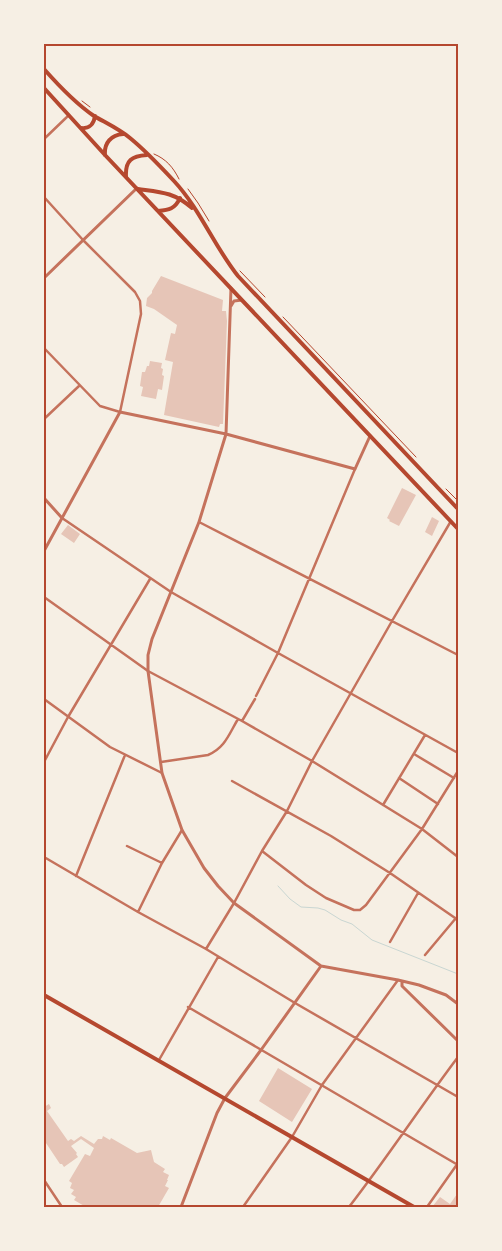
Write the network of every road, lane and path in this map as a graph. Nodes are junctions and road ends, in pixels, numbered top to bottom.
1 (44, 69) edge
2 (44, 88) edge
3 (77, 96) dead end
4 (90, 107) dead end
5 (69, 115) junction
6 (95, 116) junction
7 (81, 128) junction
8 (124, 134) junction
9 (44, 139) edge
10 (149, 153) junction
11 (105, 155) junction
12 (126, 177) junction
13 (181, 182) dead end
14 (137, 188) junction
15 (186, 188) dead end
16 (44, 197) edge
17 (180, 198) junction
18 (158, 211) junction
19 (197, 212) junction
20 (212, 228) dead end
21 (84, 240) junction
22 (236, 266) dead end
23 (44, 278) edge
24 (231, 288) junction
25 (266, 298) dead end
26 (242, 300) junction
27 (230, 306) junction
28 (278, 312) dead end
29 (44, 348) edge
30 (79, 386) junction
31 (120, 412) junction
32 (44, 419) edge
33 (226, 434) junction
34 (371, 435) junction
35 (416, 458) dead end
36 (355, 469) junction
37 (443, 486) dead end
38 (44, 498) edge
39 (458, 501) edge
40 (458, 509) edge
41 (62, 518) junction
42 (450, 521) junction
43 (199, 522) junction
44 (458, 529) edge
45 (44, 551) edge
46 (150, 579) junction
47 (308, 579) junction
48 (171, 592) junction
49 (44, 597) edge
50 (392, 621) junction
51 (111, 646) junction
52 (278, 653) junction
53 (458, 655) edge
54 (148, 671) junction
55 (351, 693) junction
56 (44, 699) edge
57 (68, 717) junction
58 (238, 719) junction
59 (242, 721) junction
60 (425, 735) junction
61 (458, 753) edge
62 (414, 754) junction
63 (125, 755) junction
64 (312, 761) junction
65 (44, 762) edge
66 (160, 762) junction
67 (458, 771) edge
68 (162, 773) junction
69 (399, 778) junction
70 (454, 778) junction
71 (232, 781) dead end
72 (438, 804) junction
73 (382, 805) junction
74 (287, 811) junction
75 (422, 829) junction
76 (182, 830) junction
77 (127, 846) dead end
78 (262, 851) junction
79 (44, 857) edge
80 (458, 857) edge
81 (162, 863) junction
82 (390, 873) junction
83 (76, 876) junction
84 (418, 893) junction
85 (234, 903) junction
86 (138, 912) junction
87 (457, 919) edge
88 (390, 942) dead end
89 (206, 949) junction
90 (425, 955) dead end
91 (218, 957) junction
92 (322, 966) junction
93 (400, 980) junction
94 (44, 995) edge
95 (295, 1003) junction
96 (458, 1004) edge
97 (188, 1007) junction
98 (357, 1038) junction
99 (458, 1041) edge
100 (261, 1050) junction
101 (458, 1056) edge
102 (158, 1061) junction
103 (322, 1085) junction
104 (437, 1085) junction
105 (458, 1097) edge
106 (225, 1098) junction
107 (404, 1132) junction
108 (292, 1137) junction
109 (458, 1164) edge
110 (44, 1180) edge
111 (369, 1181) junction
112 (62, 1207) edge
113 (181, 1207) edge
114 (244, 1207) edge
115 (349, 1207) edge
116 (414, 1207) edge
117 (426, 1207) edge

1 - 6 main road
2 - 5 main road
3 - 4 path
5 - 7 main road
5 - 9 street
6 - 7 main road
6 - 8 main road
7 - 11 main road
8 - 10 main road
8 - 11 main road
10 - 12 main road
10 - 13 path
10 - 19 main road
11 - 12 main road
12 - 14 main road
14 - 17 main road
14 - 18 main road
14 - 21 street
15 - 20 path
16 - 21 street
17 - 18 main road
17 - 19 main road
18 - 24 main road
19 - 40 main road
21 - 23 street
21 - 31 street
22 - 25 path
24 - 26 main road
24 - 27 street
26 - 27 street
26 - 34 main road
27 - 33 street
28 - 35 path
29 - 30 street
30 - 31 street
30 - 32 street
31 - 33 street
31 - 41 street
33 - 36 street
33 - 43 street
34 - 36 street
34 - 42 main road
36 - 47 street
37 - 39 path
38 - 41 street
41 - 45 street
41 - 46 street
42 - 44 main road
42 - 50 street
43 - 47 street
43 - 48 street
46 - 48 street
46 - 51 street
47 - 50 street
47 - 52 street
48 - 52 street
48 - 54 street
49 - 51 street
50 - 53 street
50 - 55 street
51 - 54 street
51 - 57 street
52 - 55 street
52 - 59 street
54 - 58 street
54 - 66 street
55 - 60 street
55 - 64 street
56 - 57 street
57 - 63 street
57 - 65 street
58 - 59 street
58 - 66 street
59 - 64 street
60 - 61 street
60 - 62 street
62 - 69 street
62 - 70 street
63 - 68 street
63 - 83 street
64 - 73 street
64 - 74 street
66 - 68 street
67 - 70 street
68 - 76 street
69 - 72 street
69 - 73 street
70 - 72 street
71 - 74 street
72 - 75 street
73 - 75 street
74 - 78 street
74 - 82 street
75 - 80 street
75 - 82 street
76 - 81 street
76 - 85 street
77 - 81 street
78 - 82 street
78 - 85 street
79 - 83 street
81 - 86 street
82 - 84 street
83 - 86 street
84 - 87 street
84 - 88 street
85 - 89 street
85 - 92 street
86 - 89 street
87 - 90 street
89 - 91 street
91 - 95 street
91 - 97 street
92 - 93 street
92 - 95 street
93 - 96 street
93 - 98 street
93 - 99 street
94 - 102 main road
95 - 98 street
95 - 100 street
97 - 100 street
97 - 102 street
98 - 103 street
98 - 104 street
100 - 103 street
100 - 106 street
101 - 104 street
102 - 106 main road
103 - 107 street
103 - 108 street
104 - 105 street
104 - 107 street
106 - 108 main road
106 - 113 street
107 - 109 street
107 - 111 street
108 - 111 main road
108 - 114 street
109 - 117 street
110 - 112 street
111 - 115 street
111 - 116 main road

